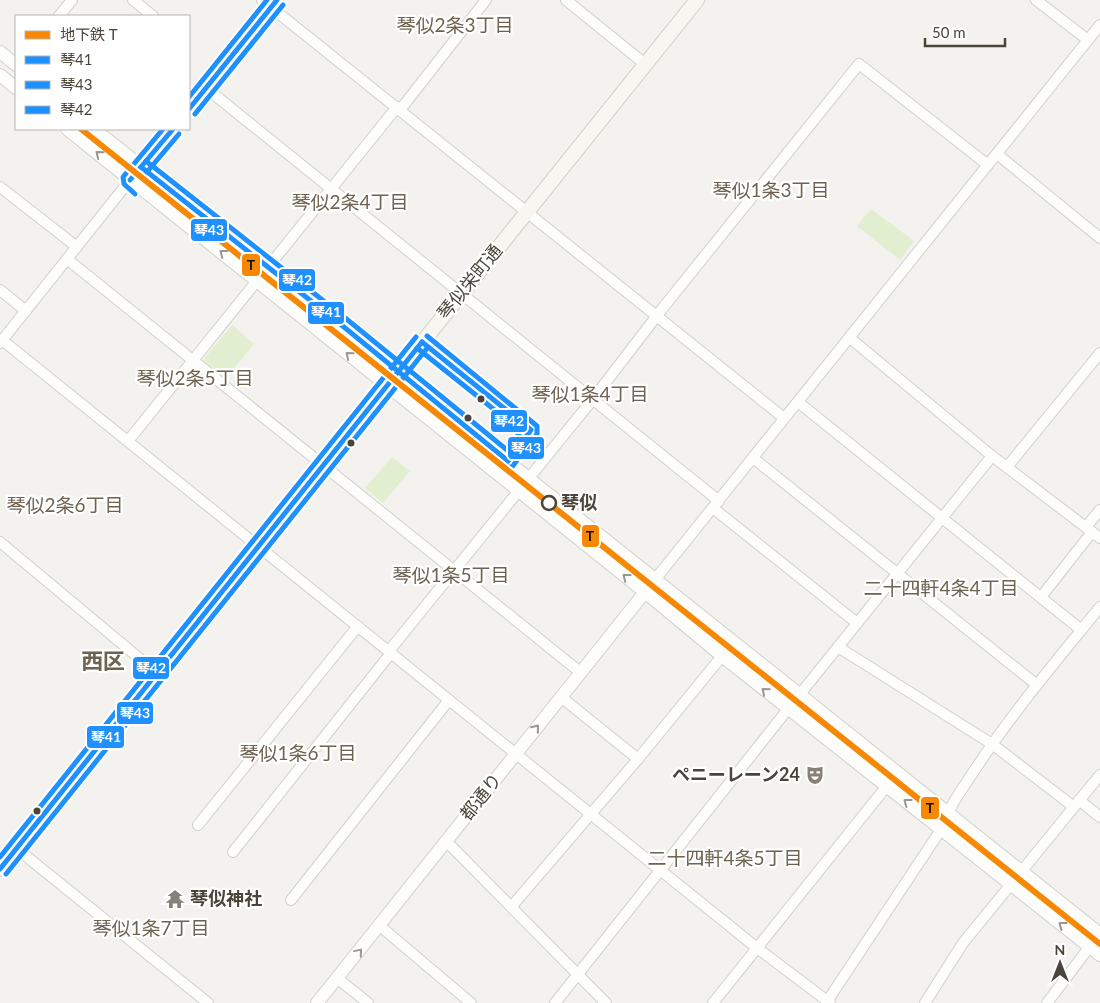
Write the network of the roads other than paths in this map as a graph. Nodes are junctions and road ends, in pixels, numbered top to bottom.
1 (72, 0) edge
2 (133, 0) edge
3 (486, 0) edge
4 (566, 0) edge
5 (697, 0) edge
6 (1036, 0) edge
7 (270, 2) edge
8 (142, 13) edge
9 (61, 15) edge
10 (1100, 25) edge
11 (1088, 40) junction
12 (0, 52) edge
13 (15, 64) edge
14 (645, 64) junction
15 (0, 75) edge
16 (15, 87) edge
17 (206, 88) junction
18 (190, 108) edge
19 (398, 108) junction
20 (68, 130) edge
21 (95, 130) edge
22 (172, 130) edge
23 (996, 154) junction
24 (142, 166) junction
25 (988, 166) junction
26 (130, 180) junction
27 (0, 187) edge
28 (330, 188) junction
29 (527, 211) junction
30 (1100, 238) edge
31 (77, 247) junction
32 (67, 259) junction
33 (267, 267) junction
34 (257, 280) junction
35 (0, 290) edge
36 (461, 293) junction
37 (26, 311) junction
38 (657, 316) junction
39 (850, 338) junction
40 (2, 339) edge
41 (1100, 353) edge
42 (193, 360) junction
43 (397, 373) junction
44 (387, 385) junction
45 (593, 399) junction
46 (798, 402) junction
47 (784, 418) junction
48 (128, 441) junction
49 (992, 456) junction
50 (753, 458) junction
51 (324, 465) junction
52 (1007, 467) junction
53 (528, 478) junction
54 (518, 491) junction
55 (716, 504) junction
56 (1100, 510) edge
57 (941, 517) junction
58 (1093, 532) edge
59 (0, 542) edge
60 (258, 546) junction
61 (454, 570) junction
62 (898, 572) junction
63 (655, 580) junction
64 (645, 592) junction
65 (1040, 597) junction
66 (1100, 607) edge
67 (857, 624) junction
68 (358, 626) junction
69 (1080, 629) junction
70 (838, 648) junction
71 (390, 652) junction
72 (722, 656) junction
73 (157, 672) junction
74 (580, 672) junction
75 (1037, 685) junction
76 (800, 695) junction
77 (561, 697) junction
78 (449, 700) junction
79 (788, 708) junction
80 (992, 744) junction
81 (516, 753) junction
82 (638, 759) junction
83 (1100, 775) edge
84 (886, 787) junction
85 (1077, 804) junction
86 (948, 811) junction
87 (591, 814) junction
88 (1100, 817) edge
89 (198, 825) dead end
90 (942, 828) junction
91 (446, 841) junction
92 (16, 848) junction
93 (232, 852) dead end
94 (1, 867) edge
95 (662, 870) junction
96 (1023, 871) junction
97 (1012, 886) junction
98 (291, 900) dead end
99 (512, 906) junction
100 (380, 926) junction
101 (1100, 934) edge
102 (1089, 946) junction
103 (757, 948) junction
104 (1100, 955) edge
105 (579, 975) junction
106 (337, 978) junction
107 (828, 1002) edge
108 (208, 1003) edge
109 (317, 1003) edge
110 (368, 1003) edge
111 (471, 1003) edge
112 (555, 1003) edge
113 (606, 1003) edge
114 (713, 1003) edge
115 (925, 1003) edge
116 (1047, 1003) edge

1 - 9 street
2 - 8 street
3 - 19 street
4 - 14 street
5 - 14 main road, 琴似栄町通
6 - 11 street
7 - 17 street
7 - 19 street
10 - 11 street
11 - 23 street
12 - 13 street
14 - 29 main road, 琴似栄町通
15 - 16 street
17 - 18 street
17 - 28 street
19 - 28 street
19 - 29 street
26 -> 20 street
21 - 24 street
22 - 24 street
23 - 25 street
23 - 30 street
24 - 26 street
24 - 33 street
25 - 38 street
25 - 39 street
26 - 31 street
34 -> 26 street
27 - 31 street
28 - 33 street
28 - 36 street
29 - 36 main road, 琴似栄町通
29 - 38 street
31 - 32 street
32 - 37 street
32 - 42 street
33 - 34 street
33 - 43 street
34 - 42 street
44 -> 34 street
35 - 37 street
36 - 43 main road, 琴似栄町通
36 - 45 street
37 - 40 street
38 - 45 street
38 - 47 street
39 - 46 street
39 - 49 street
40 - 48 street
41 - 52 street
42 - 48 street
42 - 51 street
43 - 44 main road, 琴似栄町通
43 - 53 street
44 - 51 main road, 琴似栄町通
44 - 54 street
45 - 53 street
45 - 55 street
46 - 47 street
46 - 57 street
47 - 50 street
48 - 60 street
49 - 52 street
49 - 57 street
50 - 55 street
50 - 62 street
51 - 60 main road, 琴似栄町通
51 - 61 street
52 - 58 street
53 - 54 street
53 - 63 street
54 - 61 street
64 -> 54 street
55 - 63 street
55 - 67 street
56 - 58 street
57 - 62 street
57 - 65 street
58 - 65 street
59 - 73 street
60 - 68 street
60 - 73 main road, 琴似栄町通
61 - 71 street
61 - 74 street
62 - 67 street
62 - 75 street
63 - 64 street
63 - 76 street
64 - 72 street
64 - 74 street, 都通り
65 - 69 street
66 - 69 street
67 - 70 street
68 - 71 street
68 - 89 street
69 - 75 street
70 - 76 street
70 - 80 street
71 - 78 street
71 - 93 street
79 -> 72 street
72 - 82 street
73 - 92 main road, 琴似栄町通
74 - 77 street, 都通り
75 - 80 street
76 - 79 street
76 - 86 street
81 -> 77 street, 都通り
77 - 82 street
78 - 81 street
78 - 98 street
79 - 84 street
79 - 95 street
80 - 85 street
80 - 86 street
81 - 87 street
81 - 91 street, 都通り
82 - 87 street
83 - 85 street
90 -> 84 street
84 - 103 street
85 - 88 street
85 - 96 street
86 - 90 street
86 - 96 street
87 - 95 street
87 - 99 street
90 - 97 street
90 - 107 street
91 - 99 street
91 - 100 street, 都通り
92 - 94 main road, 琴似栄町通
92 - 108 street
95 - 103 street
95 - 105 street
96 - 97 street
96 - 101 street
102 -> 97 street
97 - 115 street
99 - 105 street
106 -> 100 street, 都通り
100 - 111 street
101 - 102 street
102 - 104 street
102 - 116 street
103 - 107 street
103 - 114 street
105 - 112 street
105 - 113 street
106 - 109 street, 都通り
106 - 110 street

